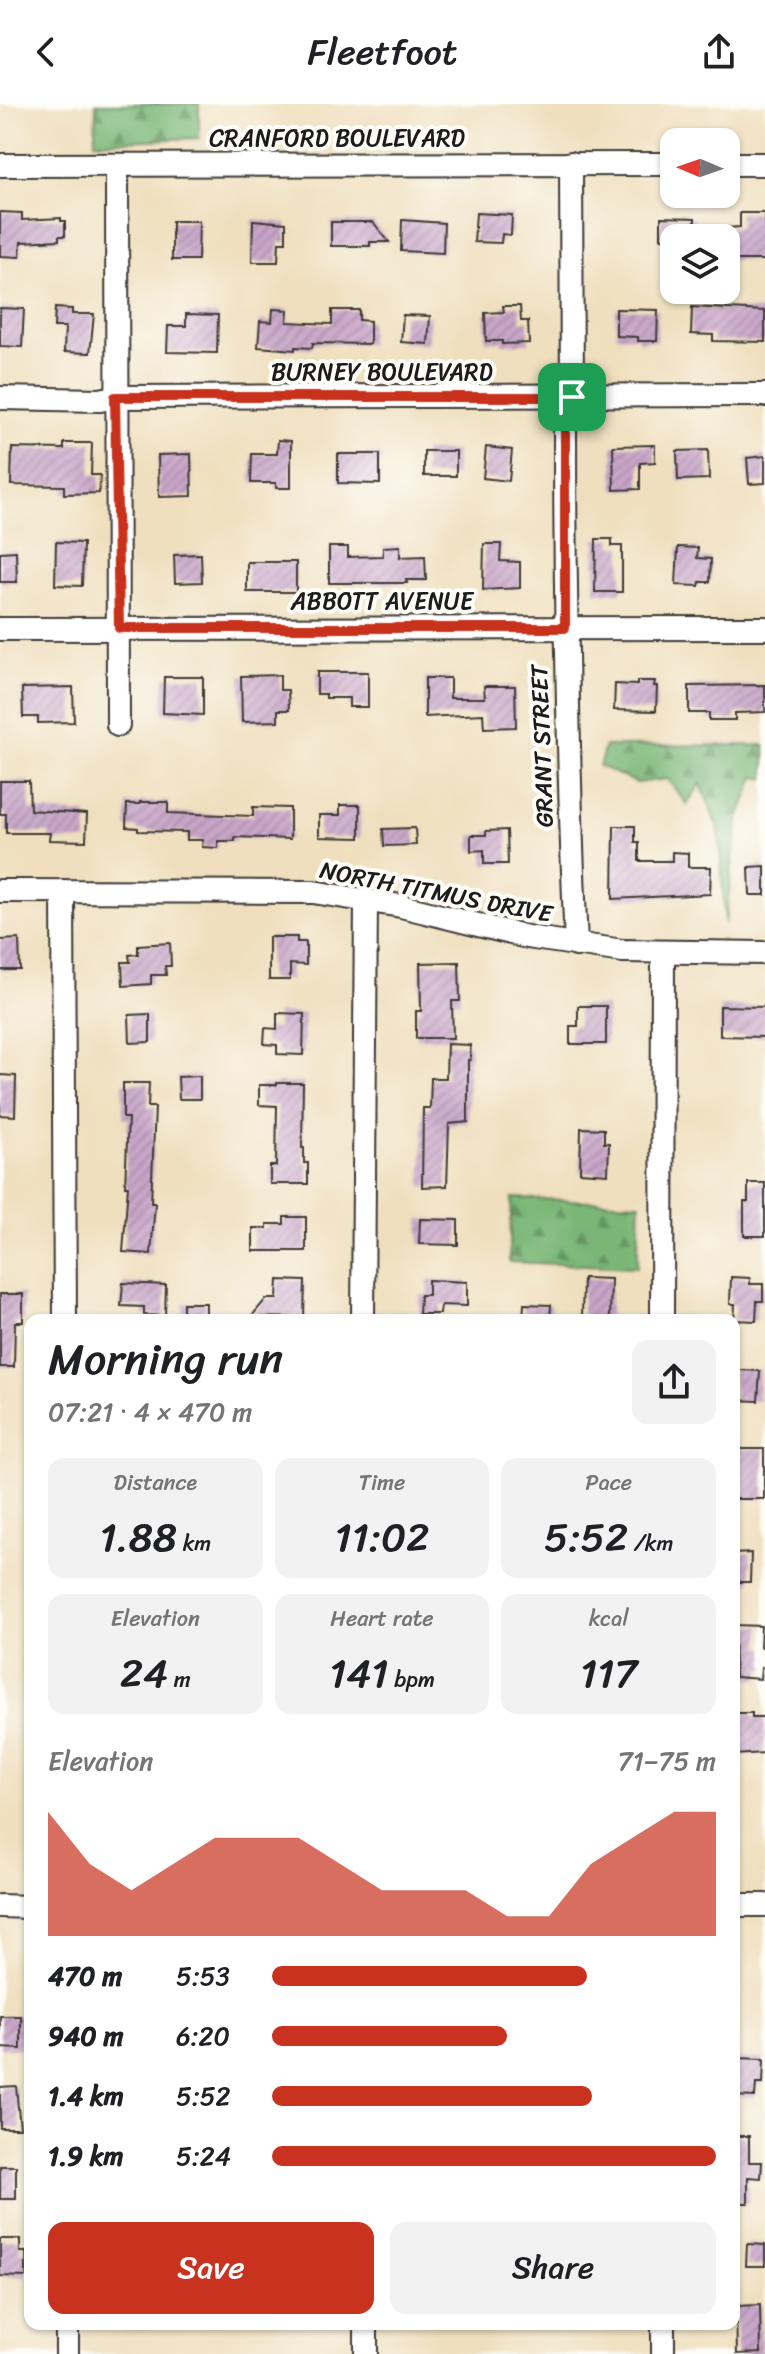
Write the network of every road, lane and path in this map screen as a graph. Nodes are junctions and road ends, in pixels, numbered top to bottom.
1 (571, 163) junction
2 (660, 164) edge
3 (740, 164) edge
4 (765, 164) edge
5 (0, 165) edge
6 (117, 165) junction
7 (765, 395) edge
8 (115, 397) junction
9 (572, 397) junction
10 (0, 398) edge
11 (119, 628) junction
12 (565, 628) junction
13 (765, 628) edge
14 (0, 629) edge
15 (118, 725) dead end
16 (0, 891) edge
17 (63, 891) junction
18 (366, 900) junction
19 (576, 945) junction
20 (663, 953) junction
21 (765, 953) edge
22 (65, 1314) edge
23 (363, 1314) edge
24 (662, 1314) edge
25 (740, 1905) edge
26 (765, 1905) edge
27 (0, 1906) edge
28 (24, 1907) edge
29 (67, 2330) edge
30 (366, 2330) edge
31 (663, 2330) edge
32 (67, 2354) edge
33 (366, 2354) edge
34 (663, 2354) edge

1 - 2 street, CRANFORD BOULEVARD
1 - 6 street, CRANFORD BOULEVARD
1 - 9 street, GRANT STREET
3 - 4 street
5 - 6 street, CRANFORD BOULEVARD
6 - 8 street
7 - 9 street, BURNEY BOULEVARD
8 - 9 street, BURNEY BOULEVARD
8 - 10 street, BURNEY BOULEVARD
8 - 11 street
9 - 12 street, GRANT STREET
11 - 12 street, ABBOTT AVENUE
11 - 14 street, ABBOTT AVENUE
11 - 15 street
12 - 13 street, ABBOTT AVENUE
12 - 19 street, GRANT STREET
16 - 17 street, NORTH TITMUS DRIVE
17 - 18 street, NORTH TITMUS DRIVE
17 - 22 street
18 - 19 street, NORTH TITMUS DRIVE
18 - 23 street
19 - 20 street, NORTH TITMUS DRIVE
20 - 21 street, NORTH TITMUS DRIVE
20 - 24 street
25 - 26 street
27 - 28 street
29 - 32 street
30 - 33 street
31 - 34 street

